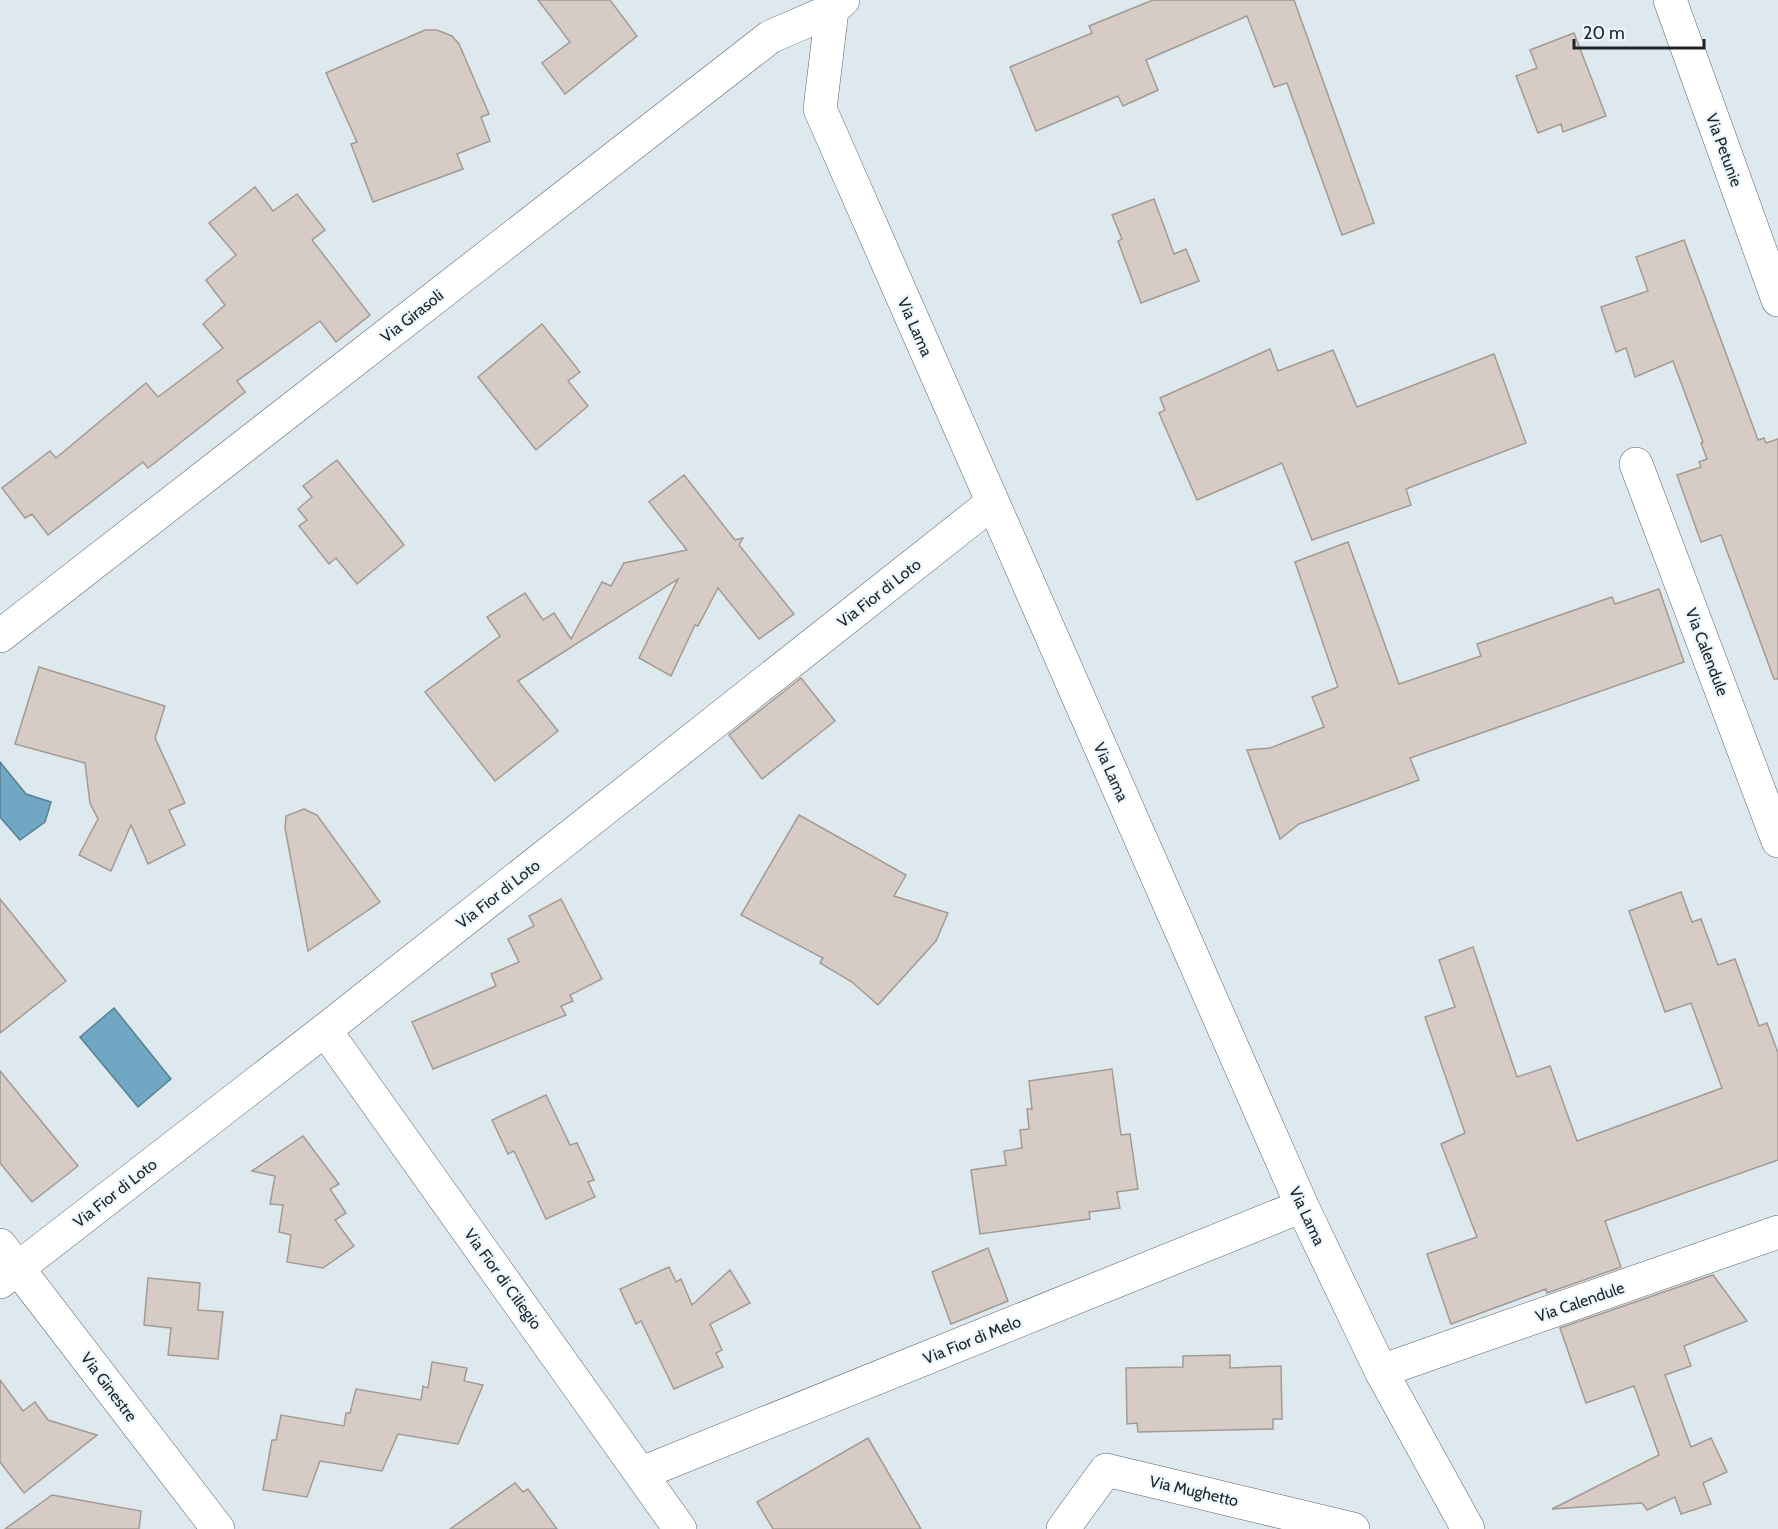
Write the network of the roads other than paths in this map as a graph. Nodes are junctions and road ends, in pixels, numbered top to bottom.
1 (1670, 0) edge
2 (837, 5) edge
3 (1778, 300) edge
4 (1636, 464) dead end
5 (992, 502) junction
6 (0, 636) edge
7 (1778, 841) edge
8 (326, 1030) junction
9 (1302, 1206) junction
10 (1778, 1232) edge
11 (6, 1265) edge
12 (1381, 1371) junction
13 (642, 1473) junction
14 (218, 1529) edge
15 (680, 1529) edge
16 (1063, 1529) edge
17 (1353, 1529) edge
18 (1468, 1529) edge

1 - 3 street, Via Petunie
2 - 5 street, Via Lama
2 - 6 street, Via Girasoli
4 - 7 street, Via Calendule
5 - 8 street, Via Fior di Loto
5 - 9 street, Via Lama
8 - 11 street, Via Fior di Loto
8 - 13 street, Via Fior di Ciliegio
9 - 12 street, Via Lama
9 - 13 street, Via Fior di Melo
10 - 12 street, Via Calendule
11 - 14 street, Via Ginestre
12 - 18 street, Via Lama
13 - 15 street, Via Fior di Ciliegio
16 - 17 street, Via Mughetto

